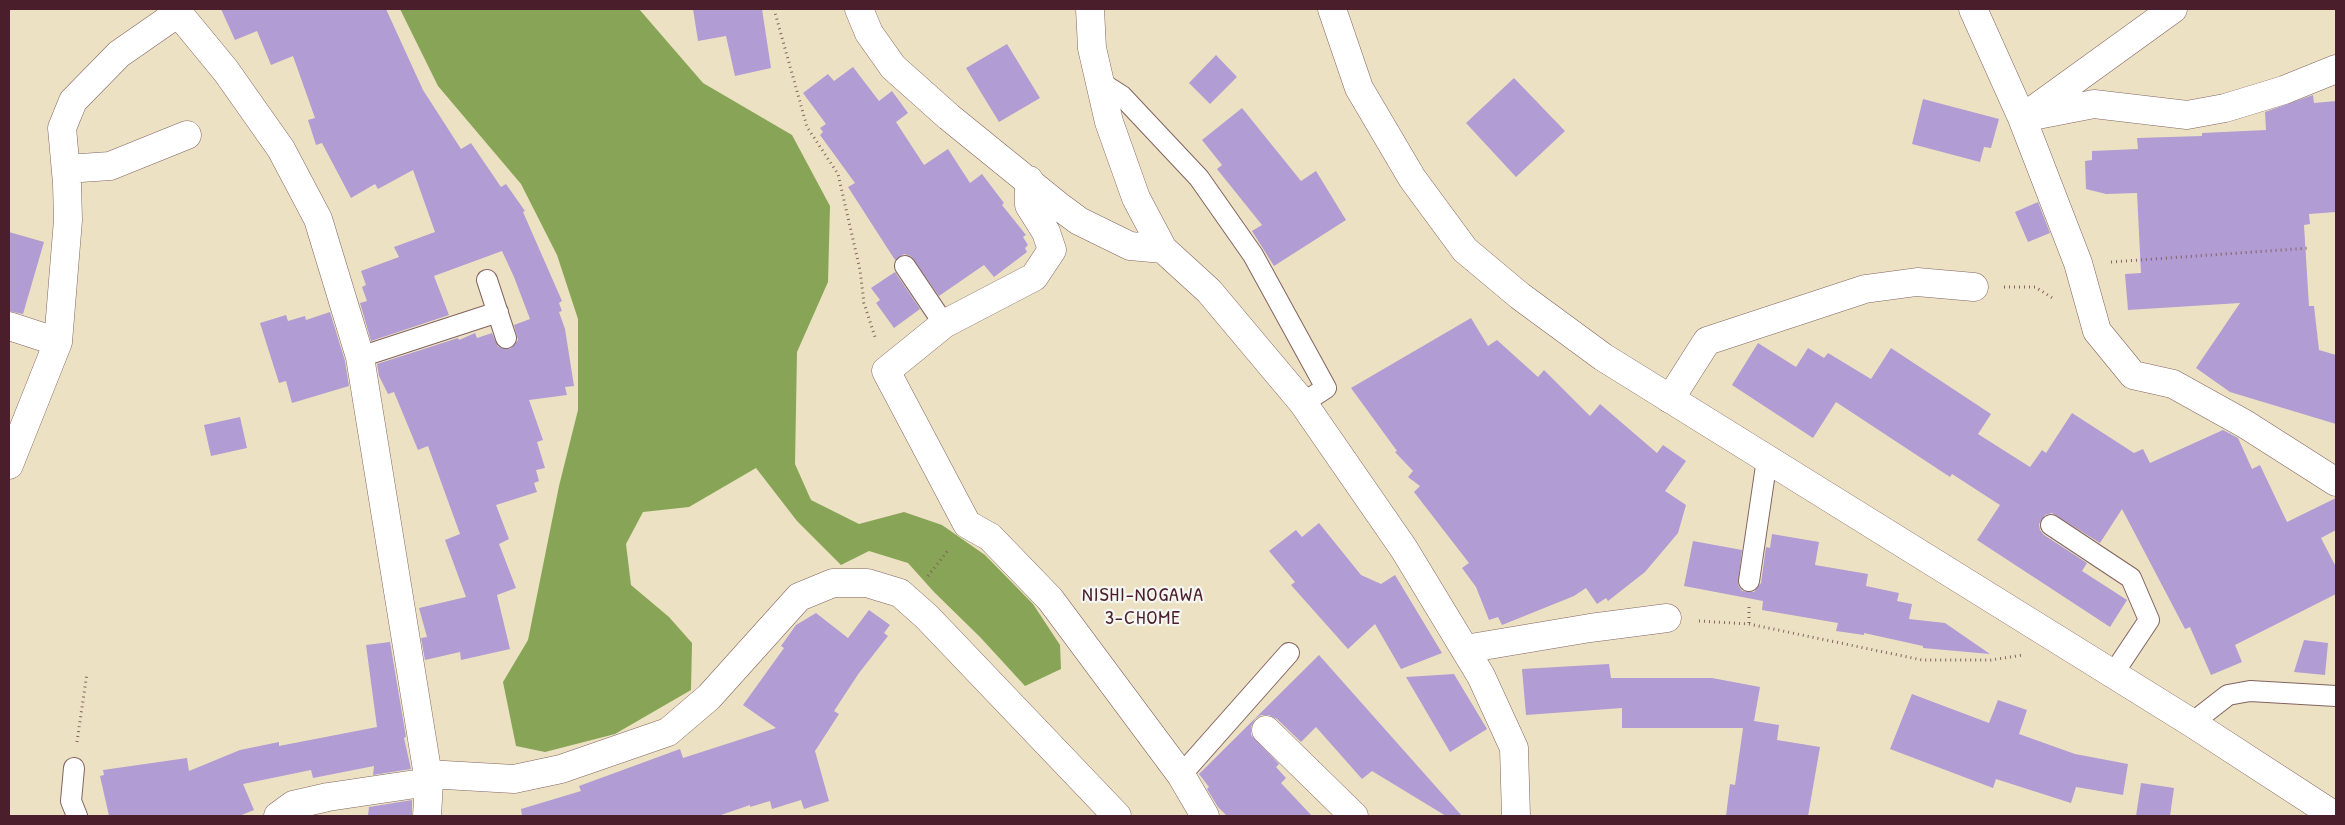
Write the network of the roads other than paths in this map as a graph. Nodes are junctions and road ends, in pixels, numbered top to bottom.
1 (859, 9) edge
2 (1090, 9) edge
3 (1332, 9) edge
4 (1973, 9) edge
5 (2173, 9) edge
6 (176, 11) edge
7 (2336, 70) edge
8 (1100, 82) junction
9 (2022, 118) junction
10 (187, 135) dead end
11 (66, 169) junction
12 (1029, 180) junction
13 (1162, 249) junction
14 (905, 266) dead end
15 (487, 280) dead end
16 (1974, 287) dead end
17 (498, 312) junction
18 (944, 324) junction
19 (9, 326) edge
20 (506, 338) dead end
21 (58, 342) junction
22 (360, 358) junction
23 (1670, 399) junction
24 (1303, 403) junction
25 (1767, 459) junction
26 (9, 465) edge
27 (2336, 482) edge
28 (2051, 525) dead end
29 (1748, 581) dead end
30 (1667, 618) road end
31 (1465, 649) junction
32 (1289, 653) dead end
33 (2113, 674) junction
34 (2336, 696) edge
35 (2192, 723) junction
36 (1266, 730) dead end
37 (74, 768) road end
38 (1181, 774) junction
39 (428, 778) junction
40 (77, 816) edge
41 (278, 816) edge
42 (427, 816) edge
43 (1117, 816) edge
44 (1205, 816) edge
45 (1354, 816) edge
46 (1516, 816) edge
47 (2335, 816) edge

1 - 12 street
2 - 8 street
3 - 23 street
4 - 9 street
5 - 9 street
6 - 11 street
6 - 22 street
7 - 9 street
8 - 13 street
8 - 24 lane
9 - 27 street
10 - 11 street
11 - 21 street
12 - 13 street
12 - 18 street
13 - 24 street
14 - 18 lane
15 - 17 lane
16 - 23 street
17 - 20 lane
17 - 22 lane
18 - 38 street
19 - 21 street
21 - 26 street
22 - 39 street
23 - 25 street
24 - 31 street
25 - 29 lane
25 - 33 street
28 - 33 lane
30 - 31 street
31 - 46 street
32 - 38 lane
33 - 35 street
34 - 35 lane
35 - 47 street
36 - 45 street
37 - 40 lane
38 - 44 street
39 - 41 street
39 - 42 street
39 - 43 street

